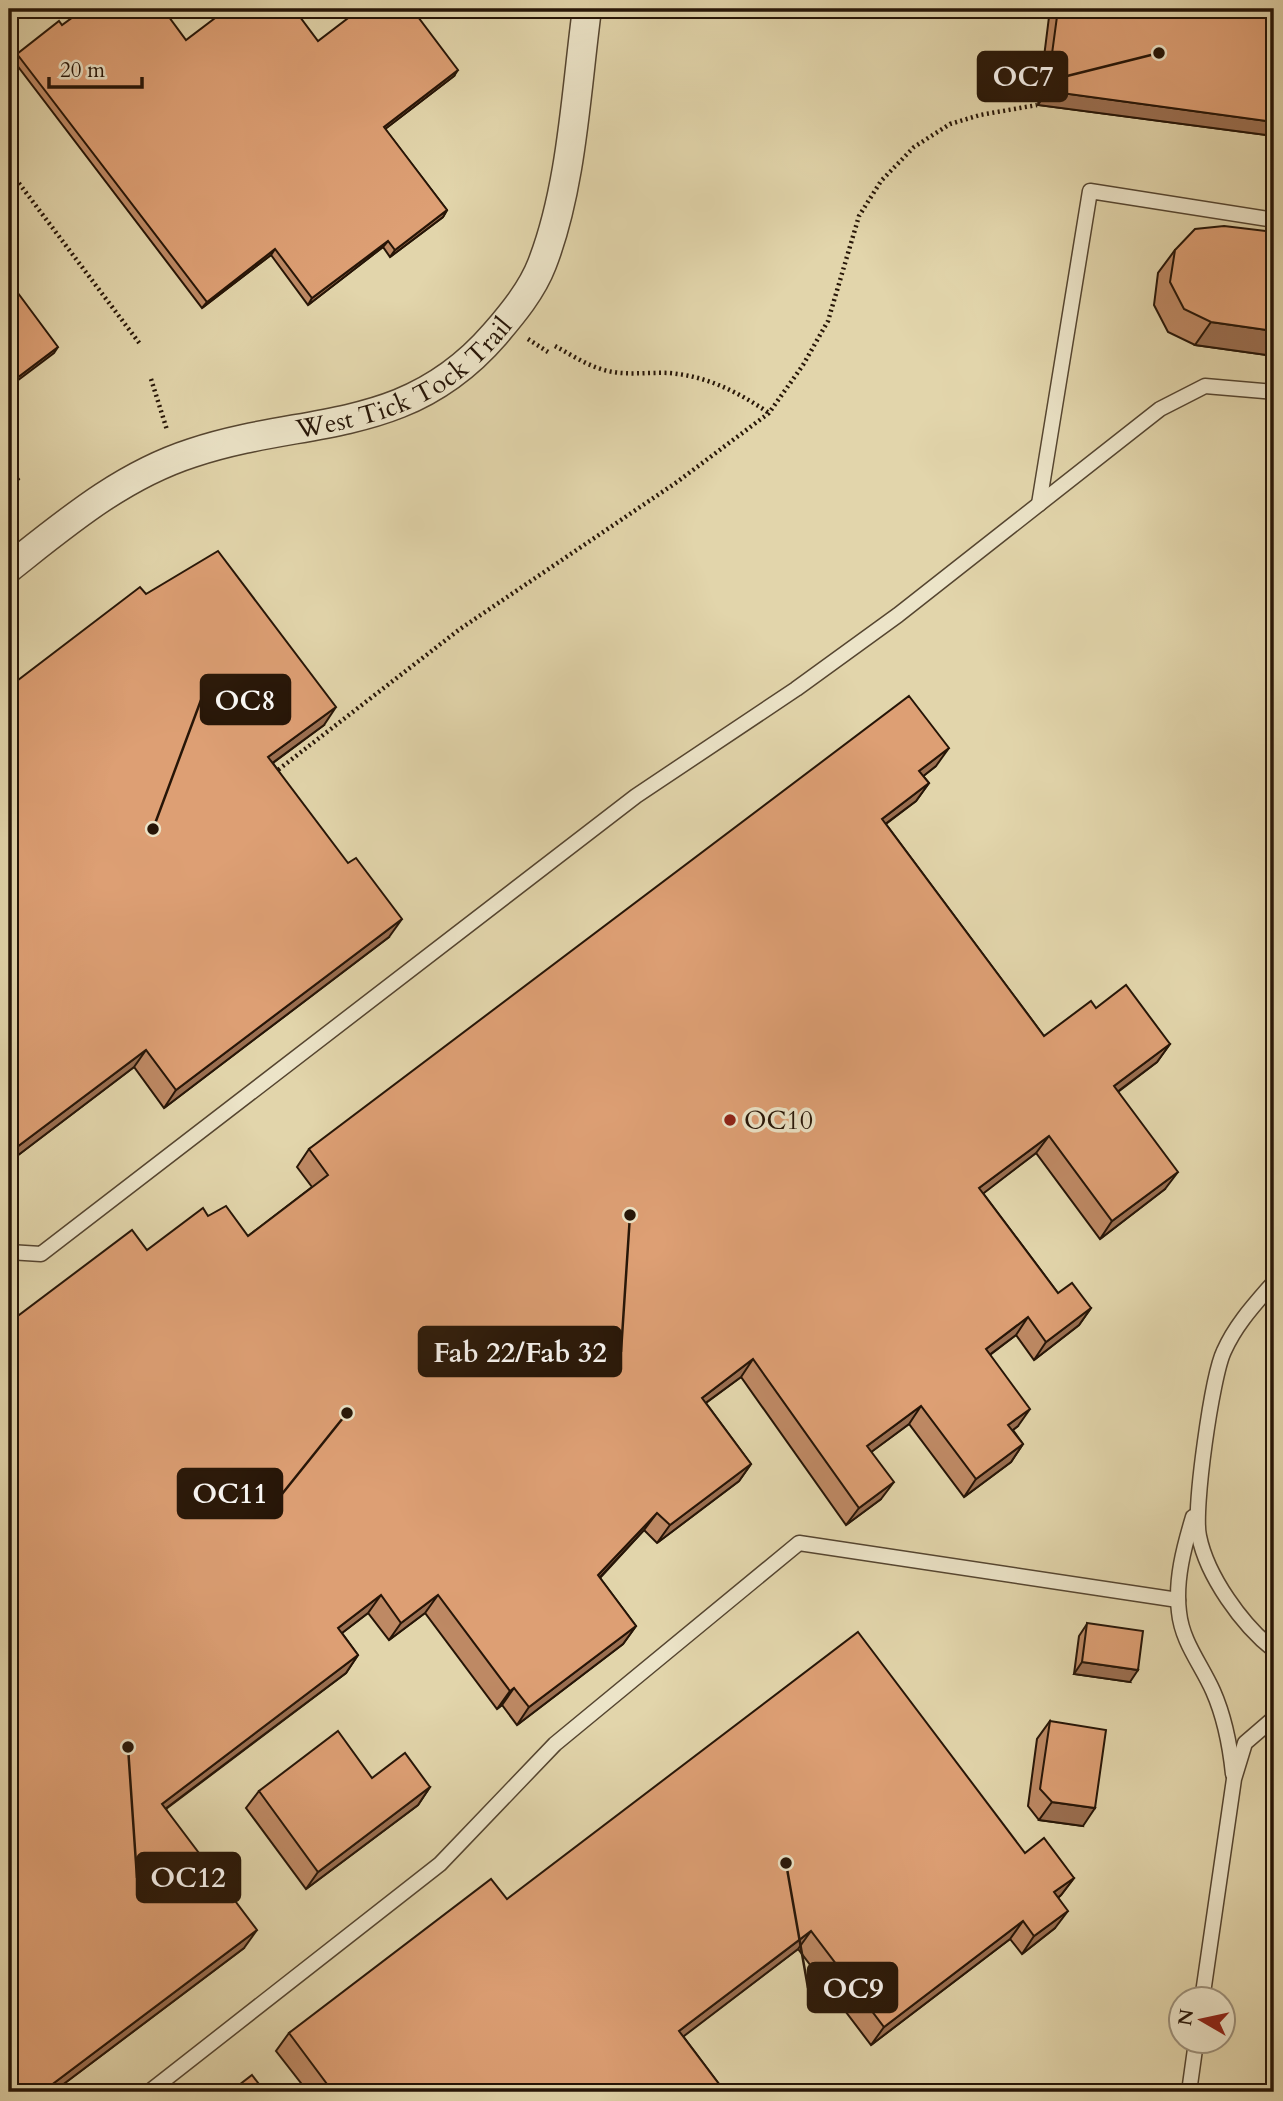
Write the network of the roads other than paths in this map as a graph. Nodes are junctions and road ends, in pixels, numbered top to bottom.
1 (587, 9) edge
2 (1274, 220) edge
3 (1274, 391) edge
4 (1039, 504) junction
5 (9, 568) edge
6 (9, 1252) edge
7 (1274, 1282) edge
8 (1199, 1499) junction
9 (1178, 1600) junction
10 (1274, 1650) edge
11 (1274, 1718) edge
12 (1234, 1779) junction
13 (1204, 1986) edge
14 (1194, 2056) edge
15 (149, 2092) edge
16 (1189, 2092) edge

1 - 5 street, West Tick Tock Trail
2 - 4 lane
3 - 4 lane
4 - 6 lane
7 - 8 lane
8 - 9 lane
8 - 10 lane
9 - 12 lane
9 - 15 lane
11 - 12 lane
12 - 13 lane
14 - 16 lane

